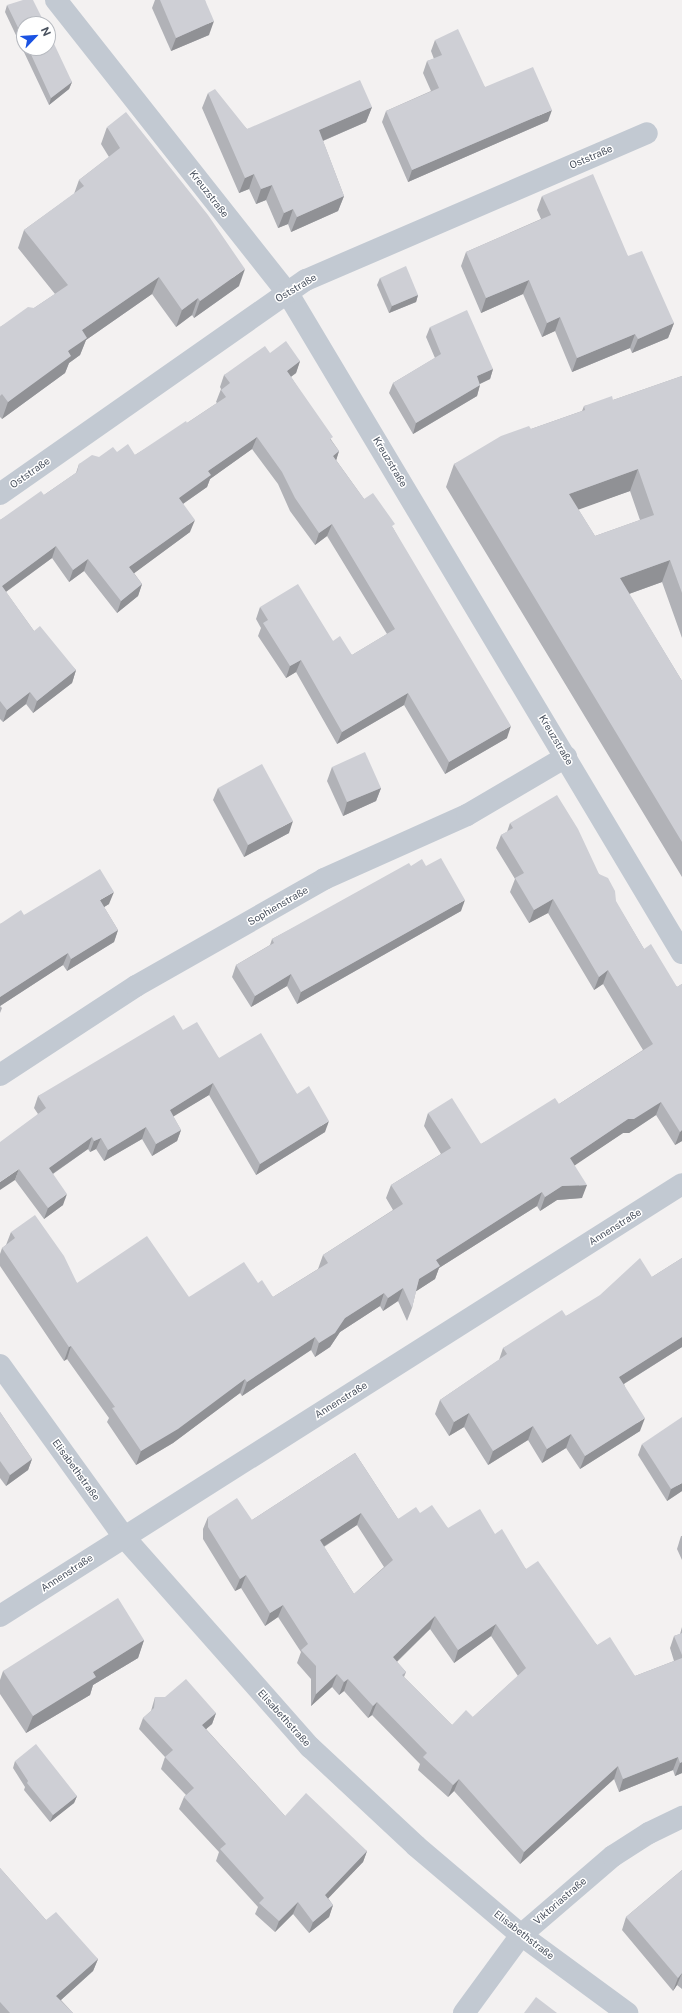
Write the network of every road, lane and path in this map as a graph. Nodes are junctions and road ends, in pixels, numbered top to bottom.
1 (56, 0) edge
2 (647, 133) dead end
3 (287, 292) junction
4 (0, 494) edge
5 (566, 757) junction
6 (682, 953) edge
7 (0, 1075) edge
8 (682, 1184) edge
9 (0, 1366) edge
10 (124, 1537) junction
11 (0, 1616) edge
12 (682, 1817) edge
13 (521, 1935) junction
14 (464, 2013) edge
15 (627, 2013) edge

1 - 3 street, Kreuzstraße
2 - 3 street, Oststraße
3 - 4 street, Oststraße
3 - 5 street, Kreuzstraße
5 - 6 street, Kreuzstraße
5 - 7 street, Sophienstraße
8 - 10 street, Annenstraße
9 - 10 street, Elisabethstraße
10 - 11 street, Annenstraße
10 - 13 street, Elisabethstraße
12 - 13 street, Viktoriastraße
13 - 14 street, Viktoriastraße
13 - 15 street, Elisabethstraße

